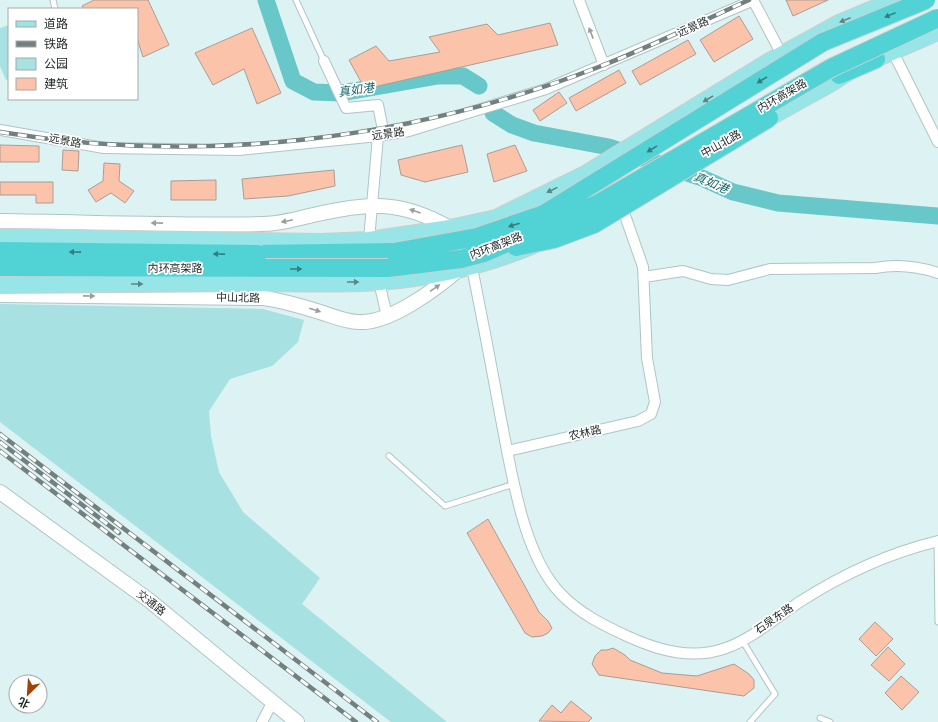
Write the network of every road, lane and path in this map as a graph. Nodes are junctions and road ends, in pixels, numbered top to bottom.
1 (296, 0) edge
2 (578, 0) edge
3 (753, 0) edge
4 (894, 0) edge
5 (926, 0) edge
6 (938, 18) edge
7 (938, 32) edge
8 (893, 52) junction
9 (782, 55) junction
10 (876, 59) junction
11 (324, 61) joint
12 (604, 65) junction
13 (0, 130) edge
14 (381, 135) junction
15 (938, 142) edge
16 (619, 200) junction
17 (372, 205) junction
18 (26, 221) junction
19 (51, 222) junction
20 (457, 226) junction
21 (0, 229) edge
22 (369, 240) junction
23 (0, 252) edge
24 (17, 257) dead end
25 (464, 265) junction
26 (11, 268) edge
27 (938, 273) edge
28 (644, 277) junction
29 (16, 280) dead end
30 (379, 282) junction
31 (0, 285) edge
32 (0, 295) edge
33 (16, 295) junction
34 (30, 295) junction
35 (50, 296) junction
36 (387, 316) junction
37 (508, 451) junction
38 (389, 456) dead end
39 (515, 484) junction
40 (0, 492) edge
41 (937, 541) edge
42 (938, 622) edge
43 (742, 640) junction
44 (272, 703) junction
45 (820, 718) dead end
46 (262, 722) edge
47 (297, 722) edge
48 (750, 722) edge
49 (830, 722) edge

1 - 11 lane
12 -> 2 street
3 - 9 street
3 - 12 street, 远景路
4 -> 9 main road
5 -> 23 highway, 内环高架路, bridge
6 - 25 highway, 内环高架路, bridge
7 - 8 main road, 中山北路
8 - 10 main road, 中山北路
8 - 15 street
9 -> 20 main road
10 - 16 main road, 中山北路
10 - 25 highway, bridge
11 - 14 street
12 - 14 street, 远景路
13 - 14 street, 远景路
14 - 17 street
16 - 25 main road, 中山北路
16 - 28 street, 农林路
17 -> 19 main road
20 -> 17 main road
17 - 22 street
18 - 19 main road
18 - 21 main road
18 - 24 lane
18 - 34 lane
19 - 35 lane
20 - 22 main road
20 - 25 street
21 - 22 main road, bridge
26 -> 25 highway, 内环高架路, bridge
25 - 30 main road, 中山北路
36 -> 25 main road, 中山北路
25 - 37 street
27 - 28 street
28 - 37 street, 农林路
29 - 33 lane
31 -> 30 main road, 中山北路, bridge
30 - 36 street
32 - 33 main road, 中山北路
33 - 34 main road, 中山北路
34 - 35 main road, 中山北路
35 -> 36 main road, 中山北路
37 - 39 street
38 - 39 lane
39 - 43 street, 石泉东路
40 - 44 main road, 交通路
41 - 42 lane
41 - 43 street, 石泉东路
43 - 48 lane
44 - 46 street
44 - 47 main road, 交通路
45 - 49 lane

